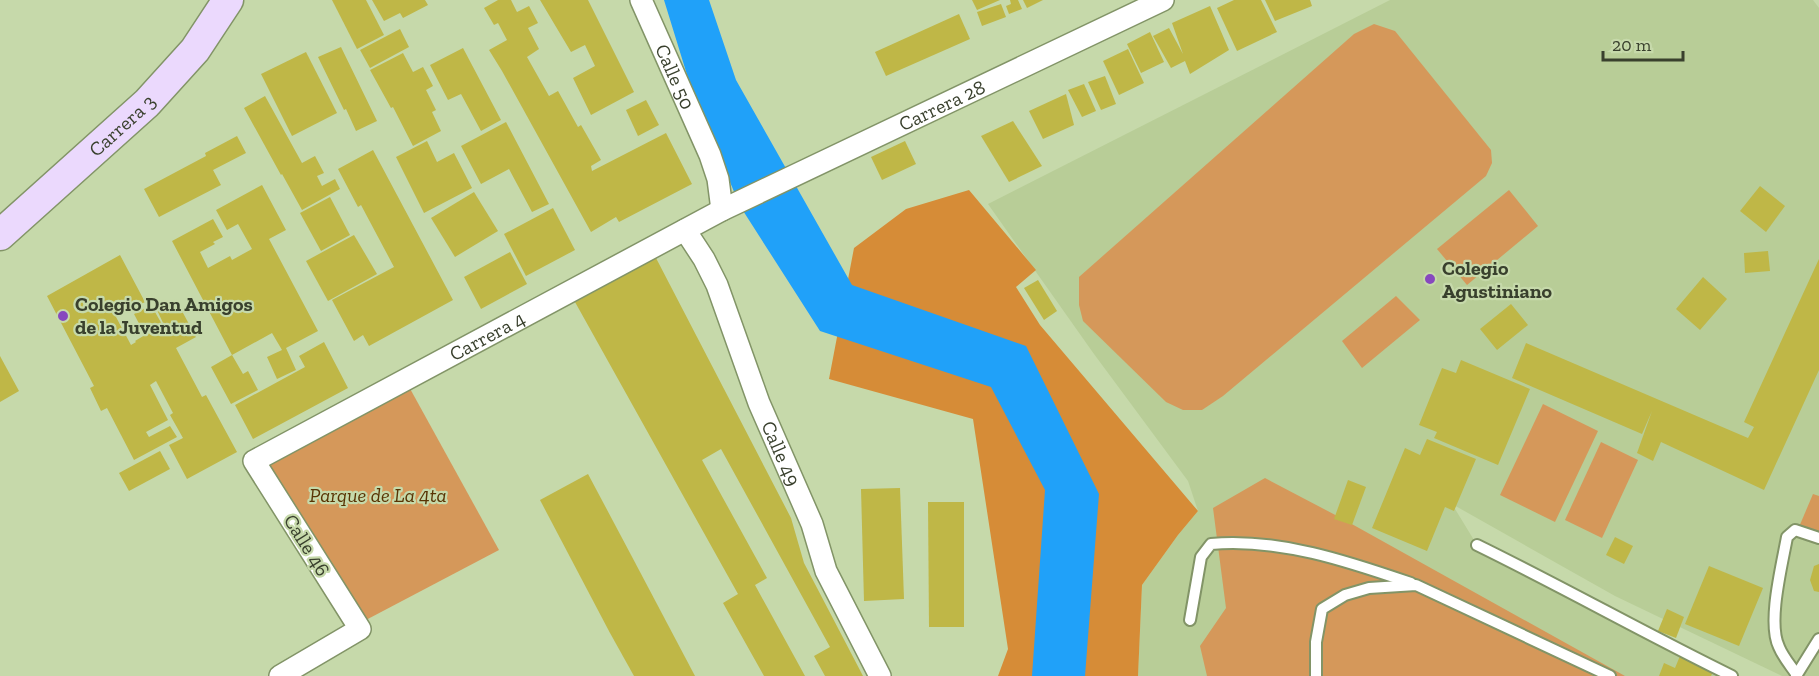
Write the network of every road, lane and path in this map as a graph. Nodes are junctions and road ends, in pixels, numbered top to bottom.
1 (228, 0) edge
2 (641, 0) edge
3 (1162, 0) edge
4 (729, 207) junction
5 (685, 230) junction
6 (0, 236) edge
7 (254, 461) joint
8 (1819, 538) edge
9 (1477, 545) dead end
10 (1416, 585) junction
11 (1190, 620) dead end
12 (1819, 639) edge
13 (1796, 675) edge
14 (280, 676) edge
15 (880, 676) edge
16 (1316, 676) edge
17 (1610, 676) edge
18 (1732, 676) edge

1 - 6 main road, Carrera 3
2 - 4 street, Calle 50
3 - 4 street, Carrera 28
4 - 5 street, Carrera 4
5 - 7 street, Carrera 4
5 - 15 street, Calle 49
7 - 14 street, Calle 46
8 - 13 lane
9 - 18 lane
10 - 11 lane
10 - 16 lane
10 - 17 lane
12 - 13 lane

